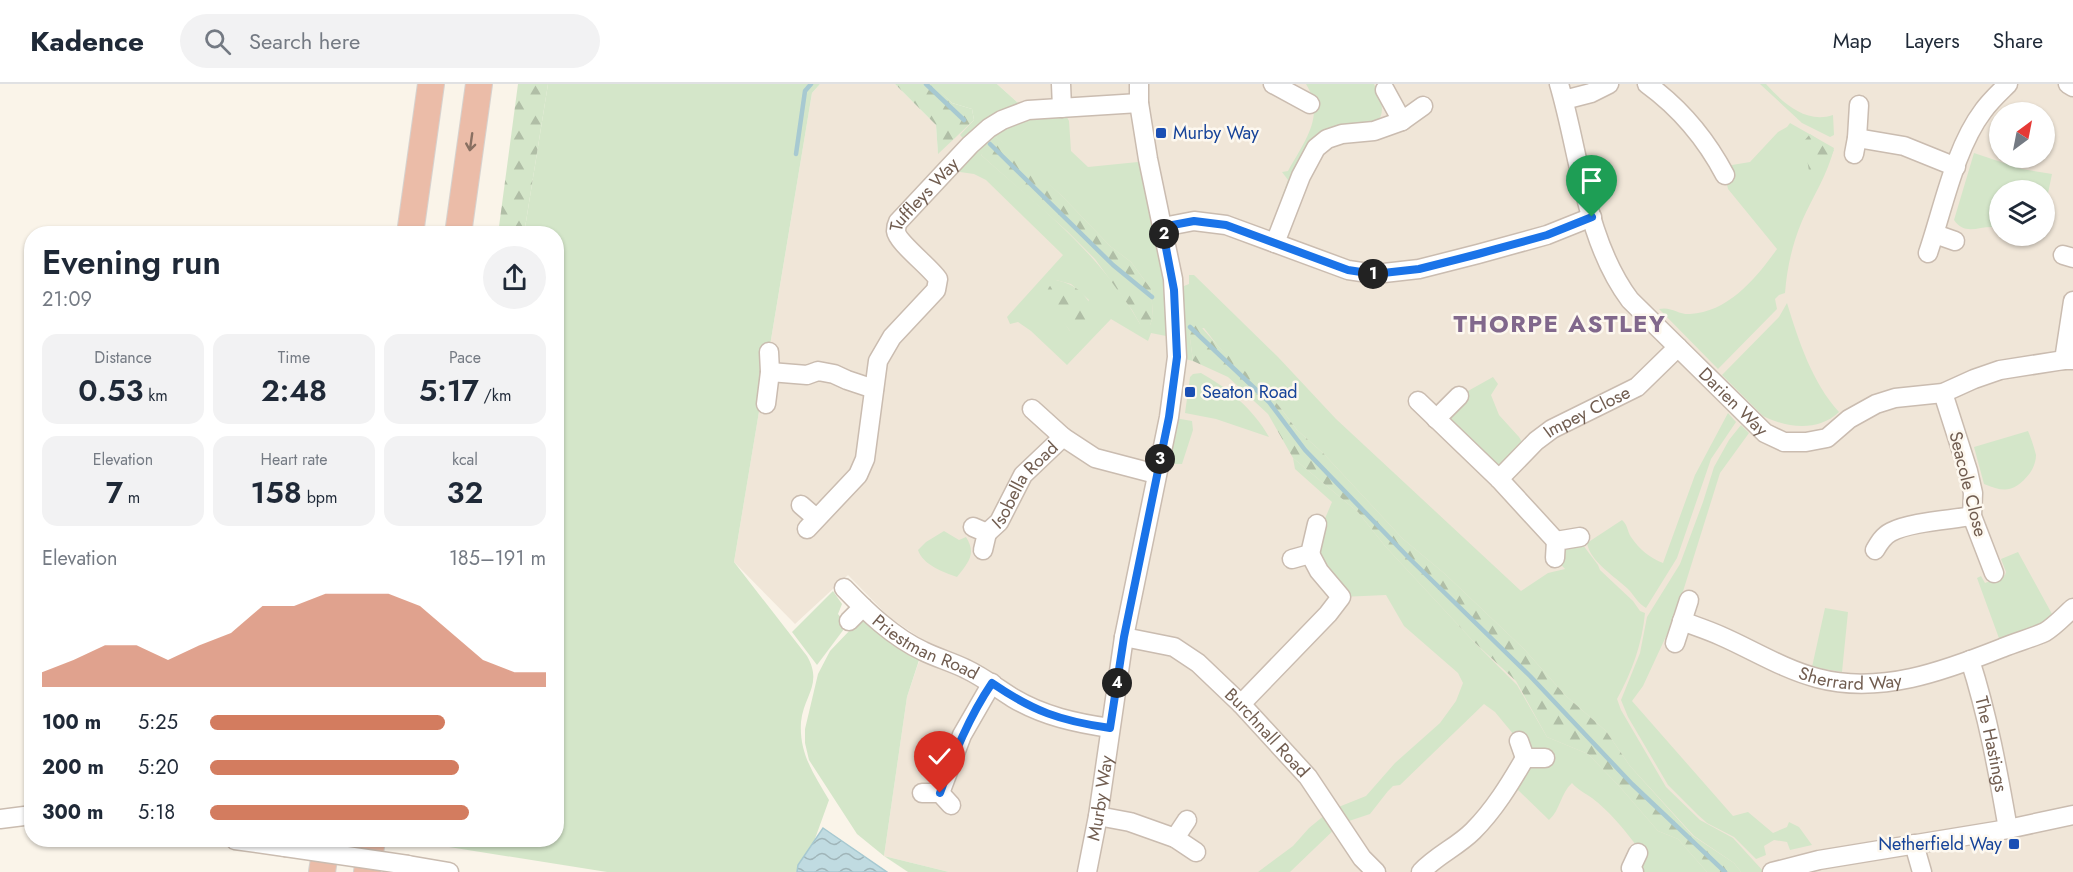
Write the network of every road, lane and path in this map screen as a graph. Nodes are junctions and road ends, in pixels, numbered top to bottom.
1 (431, 84) edge
2 (479, 84) edge
3 (1061, 84) edge
4 (1139, 84) edge
5 (1609, 84) edge
6 (1647, 84) edge
7 (2008, 84) edge
8 (2068, 84) edge
9 (1284, 87) edge
10 (2073, 87) edge
11 (1385, 90) dead end
12 (1561, 92) edge
13 (1139, 103) junction
14 (1310, 104) dead end
15 (1859, 105) dead end
16 (1423, 106) dead end
17 (1062, 108) junction
18 (1402, 121) junction
19 (1956, 167) junction
20 (1728, 177) dead end
21 (1592, 217) junction
22 (411, 226) edge
23 (459, 226) edge
24 (1162, 227) junction
25 (1935, 234) junction
26 (1955, 241) dead end
27 (1275, 243) junction
28 (1928, 254) dead end
29 (2073, 302) edge
30 (1678, 347) junction
31 (769, 352) dead end
32 (2069, 360) edge
33 (770, 372) junction
34 (874, 389) junction
35 (1943, 393) junction
36 (1459, 396) dead end
37 (1418, 401) dead end
38 (766, 404) dead end
39 (1032, 409) dead end
40 (1436, 418) junction
41 (1063, 437) junction
42 (1156, 474) junction
43 (1499, 479) junction
44 (801, 504) dead end
45 (1972, 516) junction
46 (1317, 524) dead end
47 (981, 537) dead end
48 (1580, 537) dead end
49 (1875, 550) dead end
50 (1994, 573) dead end
51 (844, 588) dead end
52 (1689, 600) dead end
53 (863, 607) junction
54 (2073, 608) edge
55 (849, 621) dead end
56 (1682, 621) junction
57 (1124, 637) junction
58 (1675, 643) dead end
59 (1970, 660) junction
60 (992, 683) junction
61 (1241, 704) junction
62 (1110, 728) junction
63 (1545, 758) dead end
64 (938, 797) dead end
65 (2073, 814) edge
66 (24, 816) edge
67 (1098, 816) junction
68 (0, 819) edge
69 (1187, 820) dead end
70 (2008, 829) junction
71 (1175, 838) junction
72 (1914, 844) junction
73 (285, 847) edge
74 (326, 847) edge
75 (371, 847) edge
76 (1196, 852) dead end
77 (322, 872) edge
78 (367, 872) edge
79 (449, 872) edge
80 (1087, 872) edge
81 (1376, 872) edge
82 (1421, 872) edge
83 (1772, 872) edge
84 (1922, 872) edge

1 - 22 highway
2 -> 23 highway
3 - 17 street
4 - 13 street, Murby Way
5 - 12 street
6 - 20 street
7 - 19 street
8 - 10 street
9 - 14 street
11 - 18 street
12 - 21 street, Darien Way
13 - 17 street, Tuffleys Way
13 - 24 street, Murby Way
15 - 19 street
16 - 18 street
17 - 34 street, Tuffleys Way
18 - 27 street
19 - 25 street
21 - 27 street
21 - 30 street, Darien Way
24 - 27 street
24 - 42 street, Murby Way
25 - 26 street
25 - 28 street
29 - 32 street
30 - 35 street, Darien Way
30 - 43 street, Impey Close
31 - 33 street
32 - 35 street, Darien Way
33 - 34 street
33 - 38 street
34 - 44 street, Tuffleys Way
35 - 45 street, Seacole Close
36 - 40 street
37 - 40 street
39 - 41 street, Isobella Road
40 - 43 street
41 - 42 street, Isobella Road
41 - 47 street, Isobella Road
42 - 57 street, Murby Way
43 - 48 street
45 - 49 street
45 - 50 street, Seacole Close
46 - 61 street
51 - 53 street, Priestman Road
52 - 56 street
53 - 55 street, Priestman Road
53 - 60 street, Priestman Road
54 - 59 street, Sherrard Way
56 - 58 street
56 - 59 street, Sherrard Way
57 - 61 street, Burchnall Road
57 - 62 street, Murby Way
59 - 70 street, The Hastings
60 - 62 street, Priestman Road
60 - 64 street, Priestman Road
61 - 81 street, Burchnall Road
62 - 67 street, Murby Way
63 - 82 street
65 - 70 street
66 - 68 street
67 - 71 street
67 - 80 street, Murby Way
69 - 71 street
70 - 72 street
71 - 76 street
72 - 83 street
72 - 84 street
73 - 79 street, bridge
74 - 77 highway
75 - 78 highway

